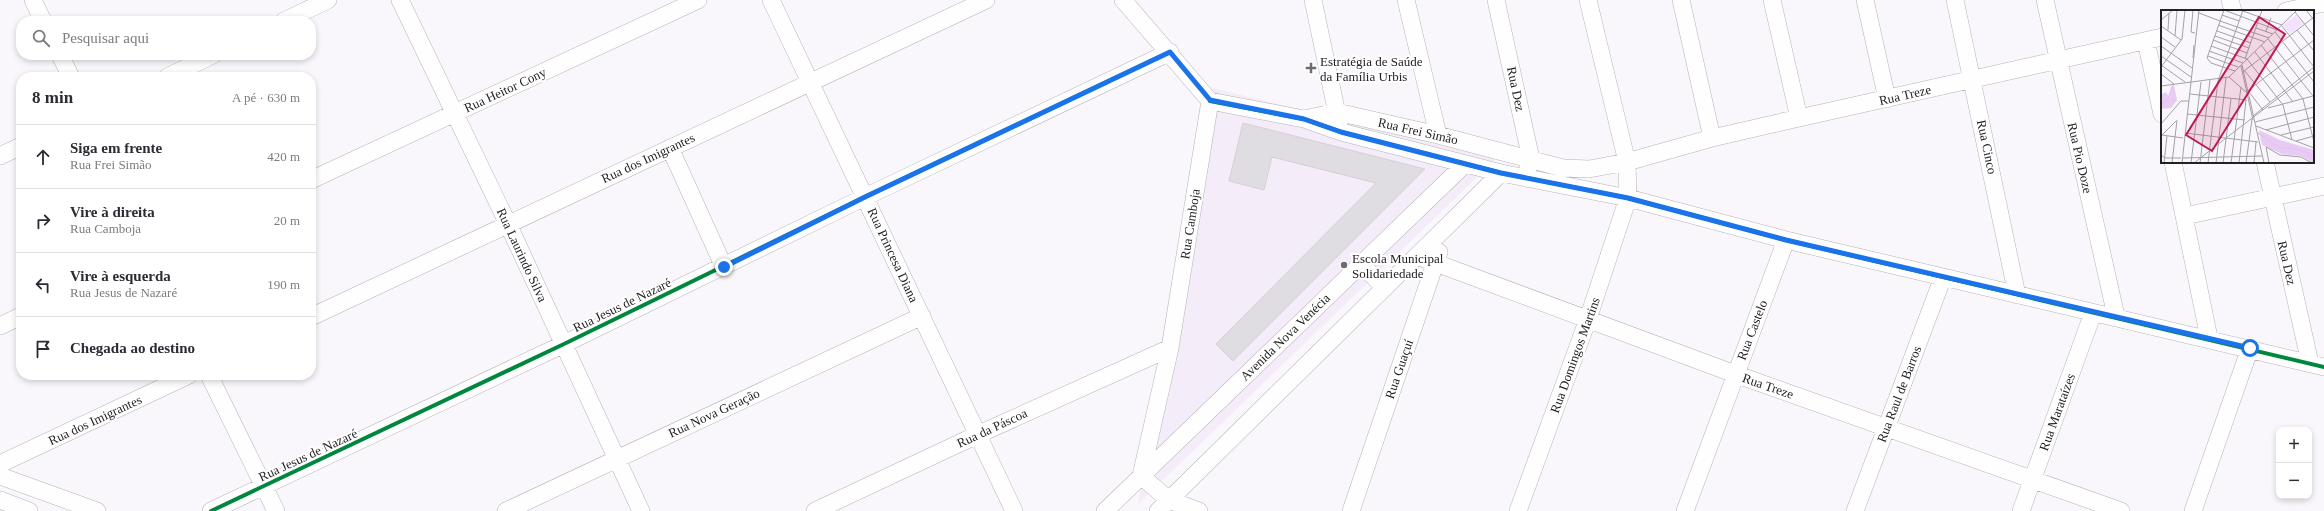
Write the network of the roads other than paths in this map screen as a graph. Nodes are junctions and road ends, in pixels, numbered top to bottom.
1 (33, 0) edge
2 (328, 0) edge
3 (400, 0) edge
4 (698, 0) edge
5 (771, 0) edge
6 (986, 0) edge
7 (1124, 0) edge
8 (1313, 0) edge
9 (1406, 0) edge
10 (1496, 0) edge
11 (1588, 0) edge
12 (1681, 0) edge
13 (1772, 0) edge
14 (1864, 0) edge
15 (1955, 0) edge
16 (2045, 0) edge
17 (2230, 0) edge
18 (2324, 2) edge
19 (2233, 10) edge
20 (2290, 10) edge
21 (41, 16) edge
22 (294, 16) edge
23 (2154, 39) edge
24 (1170, 52) junction
25 (62, 60) edge
26 (203, 60) edge
27 (2058, 60) junction
28 (68, 72) edge
29 (177, 72) edge
30 (1973, 79) junction
31 (811, 81) junction
32 (1887, 99) junction
33 (1210, 100) junction
34 (2161, 105) edge
35 (1336, 112) junction
36 (454, 113) junction
37 (1799, 118) junction
38 (1304, 119) junction
39 (1341, 132) junction
40 (1438, 135) junction
41 (1712, 138) junction
42 (16, 148) edge
43 (670, 148) junction
44 (0, 156) edge
45 (1531, 159) junction
46 (1627, 162) junction
47 (2173, 163) edge
48 (2265, 163) edge
49 (1465, 164) junction
50 (1501, 173) junction
51 (316, 178) edge
52 (1526, 178) junction
53 (2324, 186) edge
54 (865, 197) junction
55 (2273, 197) junction
56 (1628, 198) junction
57 (2185, 216) junction
58 (508, 224) junction
59 (1446, 227) junction
60 (1786, 240) junction
61 (1417, 256) junction
62 (1436, 262) junction
63 (1361, 264) junction
64 (724, 267) junction
65 (1943, 277) junction
66 (1385, 288) junction
67 (2017, 295) junction
68 (2093, 313) junction
69 (316, 315) edge
70 (922, 316) junction
71 (2116, 316) junction
72 (16, 318) edge
73 (1588, 319) junction
74 (0, 326) edge
75 (2209, 338) junction
76 (564, 344) junction
77 (1170, 348) junction
78 (2250, 348) junction
79 (2317, 365) edge
80 (1735, 374) junction
81 (179, 380) edge
82 (211, 380) edge
83 (1886, 427) junction
84 (977, 435) junction
85 (617, 459) junction
86 (0, 464) edge
87 (0, 476) edge
88 (1140, 476) junction
89 (2032, 479) junction
90 (264, 487) junction
91 (0, 500) edge
92 (1171, 506) edge
93 (29, 511) edge
94 (97, 511) edge
95 (211, 511) edge
96 (276, 511) edge
97 (506, 511) edge
98 (641, 511) edge
99 (815, 511) edge
100 (1014, 511) edge
101 (1105, 511) edge
102 (1199, 511) edge
103 (1351, 511) edge
104 (1518, 511) edge
105 (1685, 511) edge
106 (1855, 511) edge
107 (2021, 511) edge
108 (2122, 511) edge
109 (2193, 511) edge

1 - 21 street
2 - 22 street
3 - 36 street, Rua Laurindo Silva
4 - 36 street, Rua Heitor Cony
5 - 31 street, Rua Princesa Diana
6 - 31 street, Rua dos Imigrantes
7 - 24 street
8 - 35 street
9 - 40 street
10 - 45 street, Rua Dez
11 - 46 street, Rua Domingos Martins
12 - 41 street
13 - 37 street
14 - 32 street
15 - 30 street, Rua Cinco
16 - 27 street, Rua Pio Doze
17 - 19 street
18 - 20 street
23 - 27 street, Rua Treze
23 - 34 street
24 - 33 street
24 - 54 street, Rua Jesus de Nazaré
25 - 28 street
26 - 29 street
27 - 30 street, Rua Treze
27 - 71 street, Rua Pio Doze
30 - 32 street, Rua Treze
30 - 67 street, Rua Cinco
31 - 43 street, Rua dos Imigrantes
31 - 54 street, Rua Princesa Diana
32 - 37 street, Rua Treze
33 - 38 street, Rua Frei Simão
33 - 77 street, Rua Camboja
35 - 38 street, Rua Frei Simão
35 - 39 street
35 - 40 street, Rua Frei Simão
36 - 51 street, Rua Heitor Cony
36 - 58 street, Rua Laurindo Silva
37 - 41 street, Rua Treze
38 - 39 street, Rua Frei Simão
39 - 49 street, Rua Frei Simão
40 - 45 street, Rua Frei Simão
41 - 46 street, Rua Treze
42 - 44 street
43 - 58 street, Rua dos Imigrantes
43 - 64 street
45 - 46 street, Rua Treze
45 - 52 street, Rua Dez
46 - 56 street, Rua Domingos Martins
47 - 57 street
48 - 55 street, Rua Dez
49 - 50 street, Rua Frei Simão
49 - 63 street, Avenida Nova Venécia
50 - 52 street, Rua Frei Simão
50 - 59 street
52 - 56 street, Rua Frei Simão
53 - 55 street
54 - 64 street, Rua Jesus de Nazaré
54 - 70 street, Rua Princesa Diana
55 - 57 street
55 - 79 street, Rua Dez
56 - 60 street, Rua Frei Simão
56 - 73 street, Rua Domingos Martins
57 - 75 street
58 - 69 street, Rua dos Imigrantes
58 - 76 street, Rua Laurindo Silva
59 - 61 street
59 - 62 street, Rua Guaçuí
60 - 65 street, Rua Frei Simão
60 - 80 street, Rua Castelo
61 - 62 street, Rua Treze
61 - 66 street
62 - 73 street, Rua Treze
62 - 103 street, Rua Guaçuí
63 - 66 street
63 - 88 street, Avenida Nova Venécia
64 - 76 street, Rua Jesus de Nazaré
65 - 67 street, Rua Frei Simão
65 - 83 street, Rua Raul de Barros
66 - 92 street
67 - 68 street, Rua Frei Simão
68 - 71 street, Rua Frei Simão
68 - 89 street, Rua Marataízes
70 - 84 street, Rua Princesa Diana
70 - 85 street, Rua Nova Geração
71 - 75 street, Rua Frei Simão
72 - 74 street
73 - 80 street, Rua Treze
73 - 104 street, Rua Domingos Martins
75 - 78 street, Rua Frei Simão
76 - 85 street, Rua Laurindo Silva
76 - 90 street, Rua Jesus de Nazaré
77 - 84 street, Rua da Páscoa
77 - 88 street, Rua Camboja
78 - 79 street, Rua Frei Simão
78 - 109 street
80 - 83 street, Rua Treze
80 - 105 street, Rua Castelo
81 - 86 street, Rua dos Imigrantes
82 - 90 street
83 - 89 street, Rua Treze
83 - 106 street, Rua Raul de Barros
84 - 99 street, Rua da Páscoa
84 - 100 street, Rua Princesa Diana
85 - 97 street, Rua Nova Geração
85 - 98 street, Rua Laurindo Silva
87 - 94 street
88 - 92 street
88 - 101 street, Avenida Nova Venécia
89 - 107 street, Rua Marataízes
89 - 108 street, Rua Treze
90 - 95 street, Rua Jesus de Nazaré
90 - 96 street
91 - 93 street
92 - 102 street

